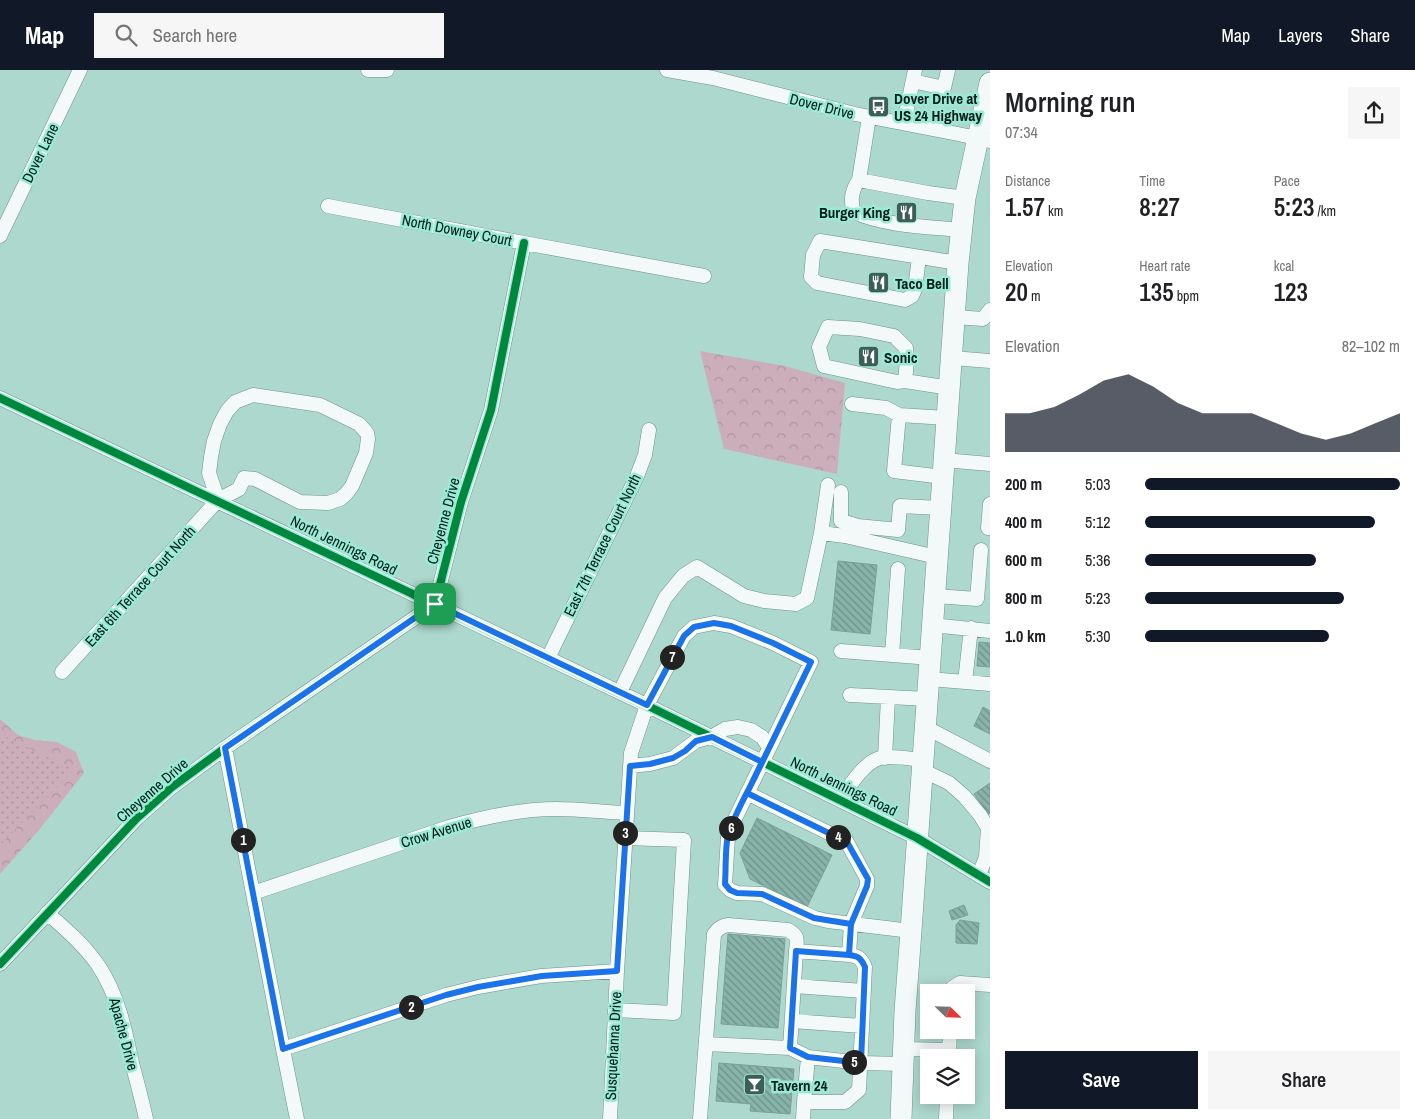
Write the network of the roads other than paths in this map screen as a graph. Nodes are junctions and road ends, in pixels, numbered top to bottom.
1 (80, 70) edge
2 (368, 70) edge
3 (387, 70) edge
4 (667, 70) edge
5 (948, 70) edge
6 (914, 76) edge
7 (990, 83) edge
8 (870, 117) junction
9 (904, 124) junction
10 (984, 140) edge
11 (859, 180) junction
12 (966, 198) junction
13 (328, 206) dead end
14 (962, 230) junction
15 (0, 236) edge
16 (524, 243) junction
17 (919, 257) junction
18 (958, 263) junction
19 (704, 276) dead end
20 (990, 310) edge
21 (955, 317) junction
22 (952, 358) junction
23 (990, 362) edge
24 (905, 381) junction
25 (950, 388) junction
26 (0, 398) edge
27 (852, 404) dead end
28 (899, 415) junction
29 (948, 418) junction
30 (649, 430) dead end
31 (990, 464) edge
32 (944, 468) junction
33 (828, 485) dead end
34 (841, 492) dead end
35 (218, 500) junction
36 (990, 504) edge
37 (941, 508) junction
38 (988, 528) dead end
39 (821, 532) junction
40 (980, 550) dead end
41 (937, 557) junction
42 (898, 569) dead end
43 (935, 596) junction
44 (435, 604) junction
45 (932, 625) junction
46 (971, 628) junction
47 (990, 630) edge
48 (841, 651) dead end
49 (892, 655) junction
50 (548, 658) junction
51 (931, 658) junction
52 (62, 672) dead end
53 (965, 682) junction
54 (990, 684) edge
55 (928, 689) junction
56 (620, 692) junction
57 (850, 695) dead end
58 (888, 697) junction
59 (647, 705) junction
60 (925, 727) junction
61 (712, 737) junction
62 (769, 747) junction
63 (225, 748) junction
64 (885, 758) junction
65 (990, 760) edge
66 (762, 762) junction
67 (922, 765) junction
68 (630, 766) junction
69 (747, 793) junction
70 (840, 800) junction
71 (626, 813) junction
72 (625, 838) junction
73 (917, 838) junction
74 (984, 879) edge
75 (253, 893) junction
76 (47, 913) junction
77 (851, 924) junction
78 (911, 931) junction
79 (796, 951) junction
80 (849, 955) junction
81 (0, 964) edge
82 (617, 971) junction
83 (958, 984) edge
84 (975, 984) edge
85 (975, 984) edge
86 (990, 985) edge
87 (794, 986) junction
88 (864, 991) junction
89 (615, 1010) junction
90 (792, 1021) junction
91 (862, 1026) junction
92 (706, 1044) junction
93 (790, 1048) junction
94 (283, 1049) junction
95 (920, 1055) edge
96 (904, 1056) junction
97 (808, 1057) junction
98 (861, 1063) junction
99 (804, 1102) junction
100 (947, 1104) edge
101 (146, 1119) edge
102 (297, 1119) edge
103 (610, 1119) edge
104 (700, 1119) edge
105 (803, 1119) edge
106 (901, 1119) edge
107 (946, 1119) edge

1 - 15 street, Dover Lane
2 - 3 street
4 - 8 street, Dover Drive
5 - 6 street
6 - 9 street
7 - 10 highway
8 - 9 street, Dover Drive
8 - 11 street
9 - 10 street, Dover Drive
10 - 12 highway
11 - 12 street
11 - 14 street
12 - 14 highway
13 - 16 street, North Downey Court
14 - 18 highway
16 - 19 street, North Downey Court
16 - 44 street, Cheyenne Drive
17 - 17 street
17 - 18 street
18 - 21 highway
20 - 21 street
21 - 22 highway
22 - 23 street
22 - 25 highway
24 - 24 street
24 - 25 street
25 - 29 highway
26 - 35 street, North Jennings Road
27 - 28 street
28 - 29 street
28 - 32 street
29 - 32 highway
30 - 50 street, East 7th Terrace Court North
31 - 32 street
32 - 37 highway
33 - 39 street
34 - 37 street
35 - 35 street, East 6th Terrace Court North
35 - 44 street, North Jennings Road
35 - 52 street, East 6th Terrace Court North
36 - 38 street
37 - 41 highway
39 - 41 street
39 - 56 street
40 - 43 street
41 - 43 highway
42 - 49 street
43 - 45 highway
44 - 50 street, North Jennings Road
44 - 63 street, Cheyenne Drive
45 - 46 street
45 - 51 highway
46 - 47 street
46 - 53 street
48 - 49 street
49 - 51 street
50 - 56 street, North Jennings Road
51 - 55 highway
53 - 54 street
53 - 55 street
55 - 58 street
55 - 60 highway
56 - 59 street, North Jennings Road
57 - 58 street
58 - 64 street
59 - 61 street, North Jennings Road
59 - 62 street, Susquehanna Drive
59 - 68 street, Susquehanna Drive
60 - 65 street
60 - 67 highway
61 - 62 street
61 - 66 street, North Jennings Road
61 - 68 street
62 - 66 street
63 - 75 street
63 - 76 street, Cheyenne Drive
64 - 67 street
64 - 70 street
66 - 69 street
66 - 70 street, North Jennings Road
67 - 73 highway
67 - 74 street
68 - 71 street, Susquehanna Drive
69 - 77 street
69 - 77 street
70 - 73 street, North Jennings Road
71 - 72 street, Susquehanna Drive
71 - 75 street, Crow Avenue
72 - 82 street, Susquehanna Drive
72 - 89 street
73 - 74 street, North Jennings Road
73 - 78 highway
75 - 94 street
76 - 81 street, Cheyenne Drive
76 - 101 street, Apache Drive
77 - 78 street
77 - 80 street
78 - 96 highway
79 - 80 street
79 - 87 street
79 - 92 street
80 - 88 street
82 - 89 street, Susquehanna Drive
82 - 94 street
83 - 84 street
85 - 86 street
87 - 88 street
87 - 90 street
88 - 91 street
89 - 103 street, Susquehanna Drive
90 - 91 street
90 - 93 street
91 - 98 street
92 - 93 street
92 - 104 street
93 - 97 street
94 - 102 street
95 - 96 street
96 - 98 street
96 - 106 highway
97 - 98 street
97 - 99 street
98 - 99 street
99 - 105 street
100 - 107 street

